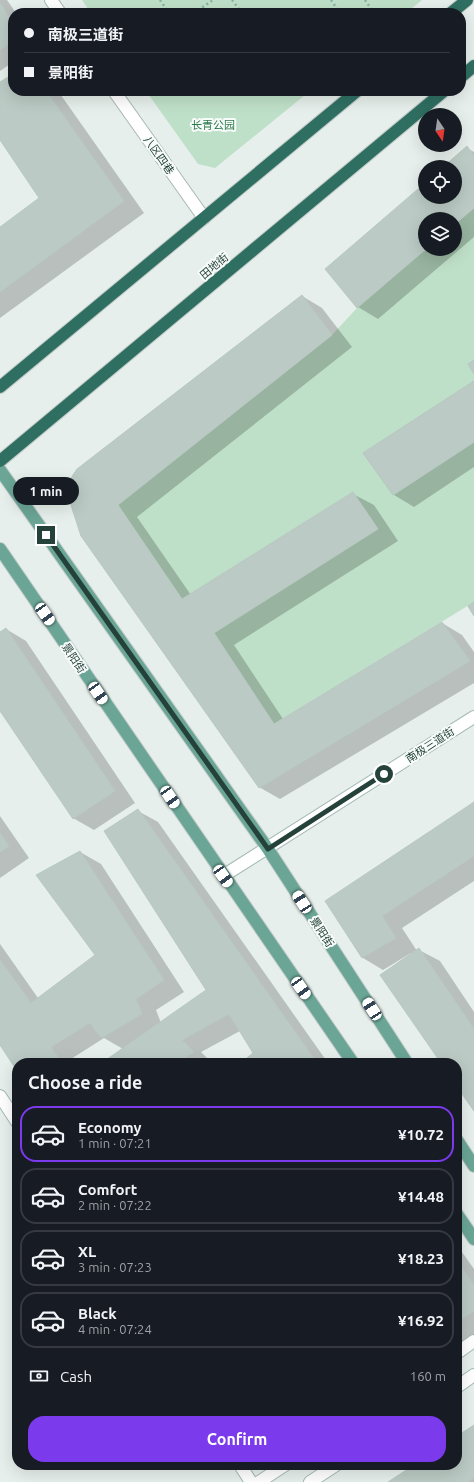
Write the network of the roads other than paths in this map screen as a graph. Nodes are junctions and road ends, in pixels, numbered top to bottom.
1 (467, 0) edge
2 (457, 8) edge
3 (474, 66) edge
4 (466, 73) edge
5 (118, 96) edge
6 (351, 96) edge
7 (438, 96) edge
8 (204, 218) junction
9 (0, 387) edge
10 (0, 461) edge
11 (0, 470) edge
12 (0, 549) edge
13 (474, 716) edge
14 (268, 849) junction
15 (223, 876) junction
16 (350, 1058) edge
17 (404, 1058) edge
18 (0, 1096) edge
19 (12, 1114) edge
20 (462, 1148) edge
21 (474, 1166) edge
22 (462, 1221) edge
23 (474, 1239) edge
24 (474, 1341) edge
25 (462, 1349) edge
26 (474, 1375) edge
27 (462, 1383) edge
28 (244, 1470) edge
29 (278, 1470) edge
30 (328, 1470) edge
31 (252, 1482) edge
32 (260, 1482) edge
33 (310, 1482) edge

1 - 2 highway
3 - 4 highway
5 - 8 street, 八区四巷
6 - 8 highway
7 - 10 highway, 田地街
8 - 9 highway
11 - 14 main road, 景阳街
12 - 15 main road, 景阳街
13 - 14 street, 南极三道街
14 - 15 street, 南极三道街
14 - 17 main road, 景阳街
15 - 16 main road, 景阳街
18 - 19 street
20 - 21 main road
22 - 23 main road
24 - 25 street
26 - 27 street
28 - 31 street
29 - 32 street
30 - 33 street

